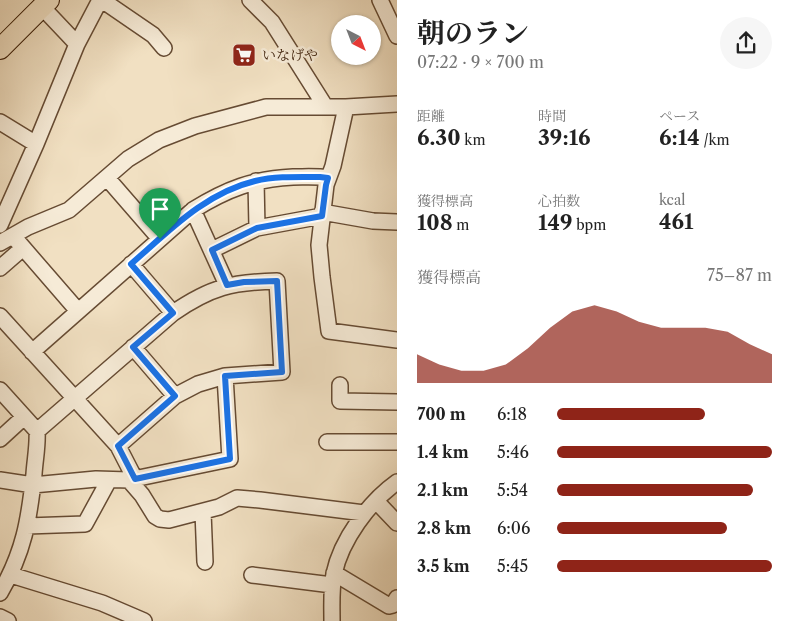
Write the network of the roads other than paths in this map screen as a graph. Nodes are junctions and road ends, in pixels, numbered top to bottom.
1 (101, 0) edge
2 (250, 0) edge
3 (380, 0) edge
4 (42, 2) edge
5 (0, 34) edge
6 (397, 36) edge
7 (77, 44) junction
8 (164, 48) dead end
9 (0, 49) edge
10 (397, 104) edge
11 (325, 106) junction
12 (346, 107) junction
13 (0, 122) edge
14 (36, 144) junction
15 (107, 178) junction
16 (328, 178) junction
17 (256, 181) junction
18 (194, 210) junction
19 (322, 214) junction
20 (397, 222) edge
21 (0, 225) edge
22 (257, 228) junction
23 (160, 239) junction
24 (6, 240) edge
25 (23, 248) junction
26 (212, 250) junction
27 (131, 264) junction
28 (0, 268) edge
29 (227, 285) junction
30 (78, 311) junction
31 (173, 313) junction
32 (0, 316) edge
33 (397, 340) edge
34 (133, 347) junction
35 (32, 352) junction
36 (225, 376) junction
37 (340, 385) dead end
38 (0, 390) edge
39 (175, 396) junction
40 (74, 398) junction
41 (397, 402) edge
42 (24, 416) junction
43 (37, 431) junction
44 (0, 439) edge
45 (327, 442) dead end
46 (397, 442) edge
47 (118, 446) junction
48 (0, 480) edge
49 (109, 480) junction
50 (132, 480) junction
51 (397, 482) edge
52 (33, 485) junction
53 (376, 501) junction
54 (202, 512) junction
55 (364, 513) junction
56 (397, 523) edge
57 (27, 526) junction
58 (205, 562) dead end
59 (10, 575) junction
60 (252, 575) dead end
61 (334, 579) junction
62 (0, 593) edge
63 (395, 601) edge
64 (0, 617) edge
65 (8, 621) edge
66 (144, 621) edge
67 (332, 621) edge

1 - 7 street
1 - 8 street
2 - 11 street
3 - 6 street
4 - 5 main road
4 - 7 street
4 - 9 main road
7 - 14 street
10 - 12 street
11 - 12 street
11 - 15 street
12 - 16 street
13 - 14 street
14 - 21 street
15 - 23 street
15 - 24 street
16 - 17 street
16 - 19 street
17 - 18 street
17 - 22 street
18 - 23 street
18 - 26 street
19 - 20 street
19 - 22 street
19 - 33 street
22 - 26 street
23 - 27 street
24 - 25 street
25 - 28 street
25 - 30 street
26 - 29 street
27 - 30 street
27 - 31 street
29 - 31 street
29 - 36 street
30 - 35 street
31 - 34 street
32 - 35 street
34 - 39 street
34 - 40 street
35 - 40 street
36 - 39 street
36 - 50 street
37 - 41 street
38 - 42 street
39 - 47 street
40 - 43 street
40 - 47 street
42 - 43 street
42 - 44 street
43 - 52 street
45 - 46 street
47 - 50 street
48 - 52 street
49 - 50 street
49 - 52 street
49 - 57 street
50 - 54 street
51 - 53 street
52 - 57 street
53 - 55 street
53 - 56 street
54 - 55 street
54 - 58 street
55 - 61 street
57 - 59 street
59 - 62 street
59 - 66 street
60 - 61 street
61 - 63 street
61 - 67 street
64 - 65 street

